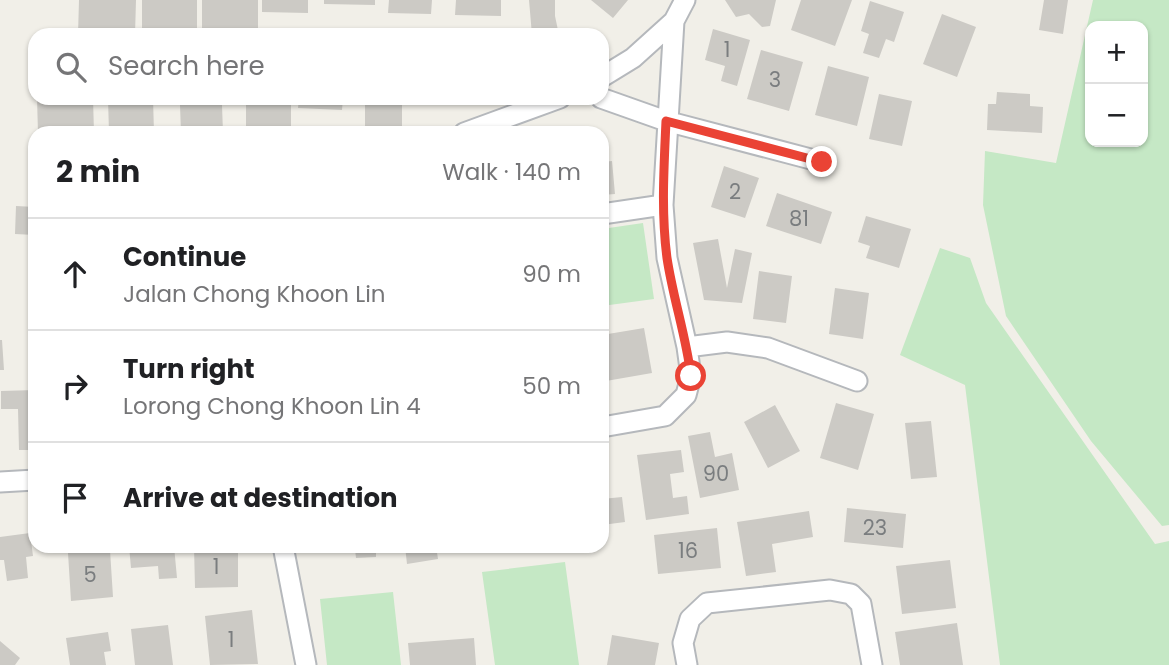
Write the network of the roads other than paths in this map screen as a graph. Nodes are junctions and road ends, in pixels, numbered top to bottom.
1 (685, 0) edge
2 (674, 20) junction
3 (609, 73) edge
4 (609, 101) edge
5 (515, 106) edge
6 (666, 121) junction
7 (477, 126) edge
8 (822, 162) dead end
9 (663, 205) junction
10 (609, 213) edge
11 (687, 346) junction
12 (857, 381) dead end
13 (609, 425) edge
14 (28, 480) edge
15 (0, 482) edge
16 (285, 553) edge
17 (306, 665) edge
18 (687, 665) edge
19 (873, 665) edge

1 - 2 street
2 - 3 street
2 - 6 street
4 - 6 street
5 - 7 street
6 - 8 street
6 - 9 street
9 - 10 street
9 - 11 street
11 - 12 street
11 - 13 street
14 - 15 street
16 - 17 street
18 - 19 street

